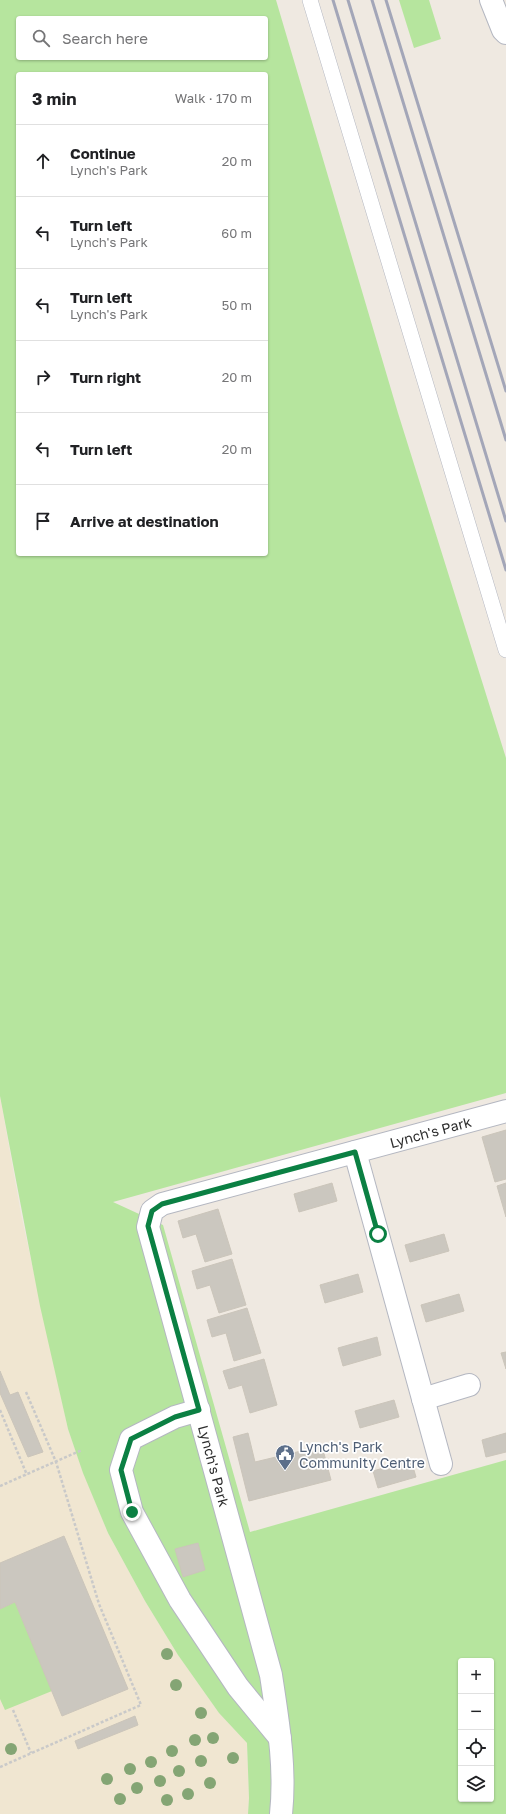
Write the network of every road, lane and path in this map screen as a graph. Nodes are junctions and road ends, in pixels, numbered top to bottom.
1 (310, 0) edge
2 (491, 0) edge
3 (505, 30) edge
4 (506, 650) edge
5 (506, 1111) edge
6 (355, 1152) junction
7 (469, 1386) dead end
8 (26, 1392) dead end
9 (423, 1399) junction
10 (0, 1410) edge
11 (199, 1410) junction
12 (82, 1450) dead end
13 (56, 1462) junction
14 (441, 1464) dead end
15 (27, 1475) junction
16 (0, 1486) edge
17 (13, 1710) dead end
18 (281, 1739) junction
19 (31, 1753) junction
20 (0, 1767) edge
21 (280, 1814) edge

1 - 4 lane
2 - 3 street
5 - 6 street, Lynch's Park
6 - 9 street
6 - 11 street, Lynch's Park
7 - 9 street
8 - 13 path
9 - 14 street
10 - 15 path
11 - 18 street, Lynch's Park
11 - 18 street
12 - 13 path
13 - 15 path
13 - 19 path
15 - 16 path
17 - 19 path
18 - 21 street, Lynch's Park
19 - 20 path

